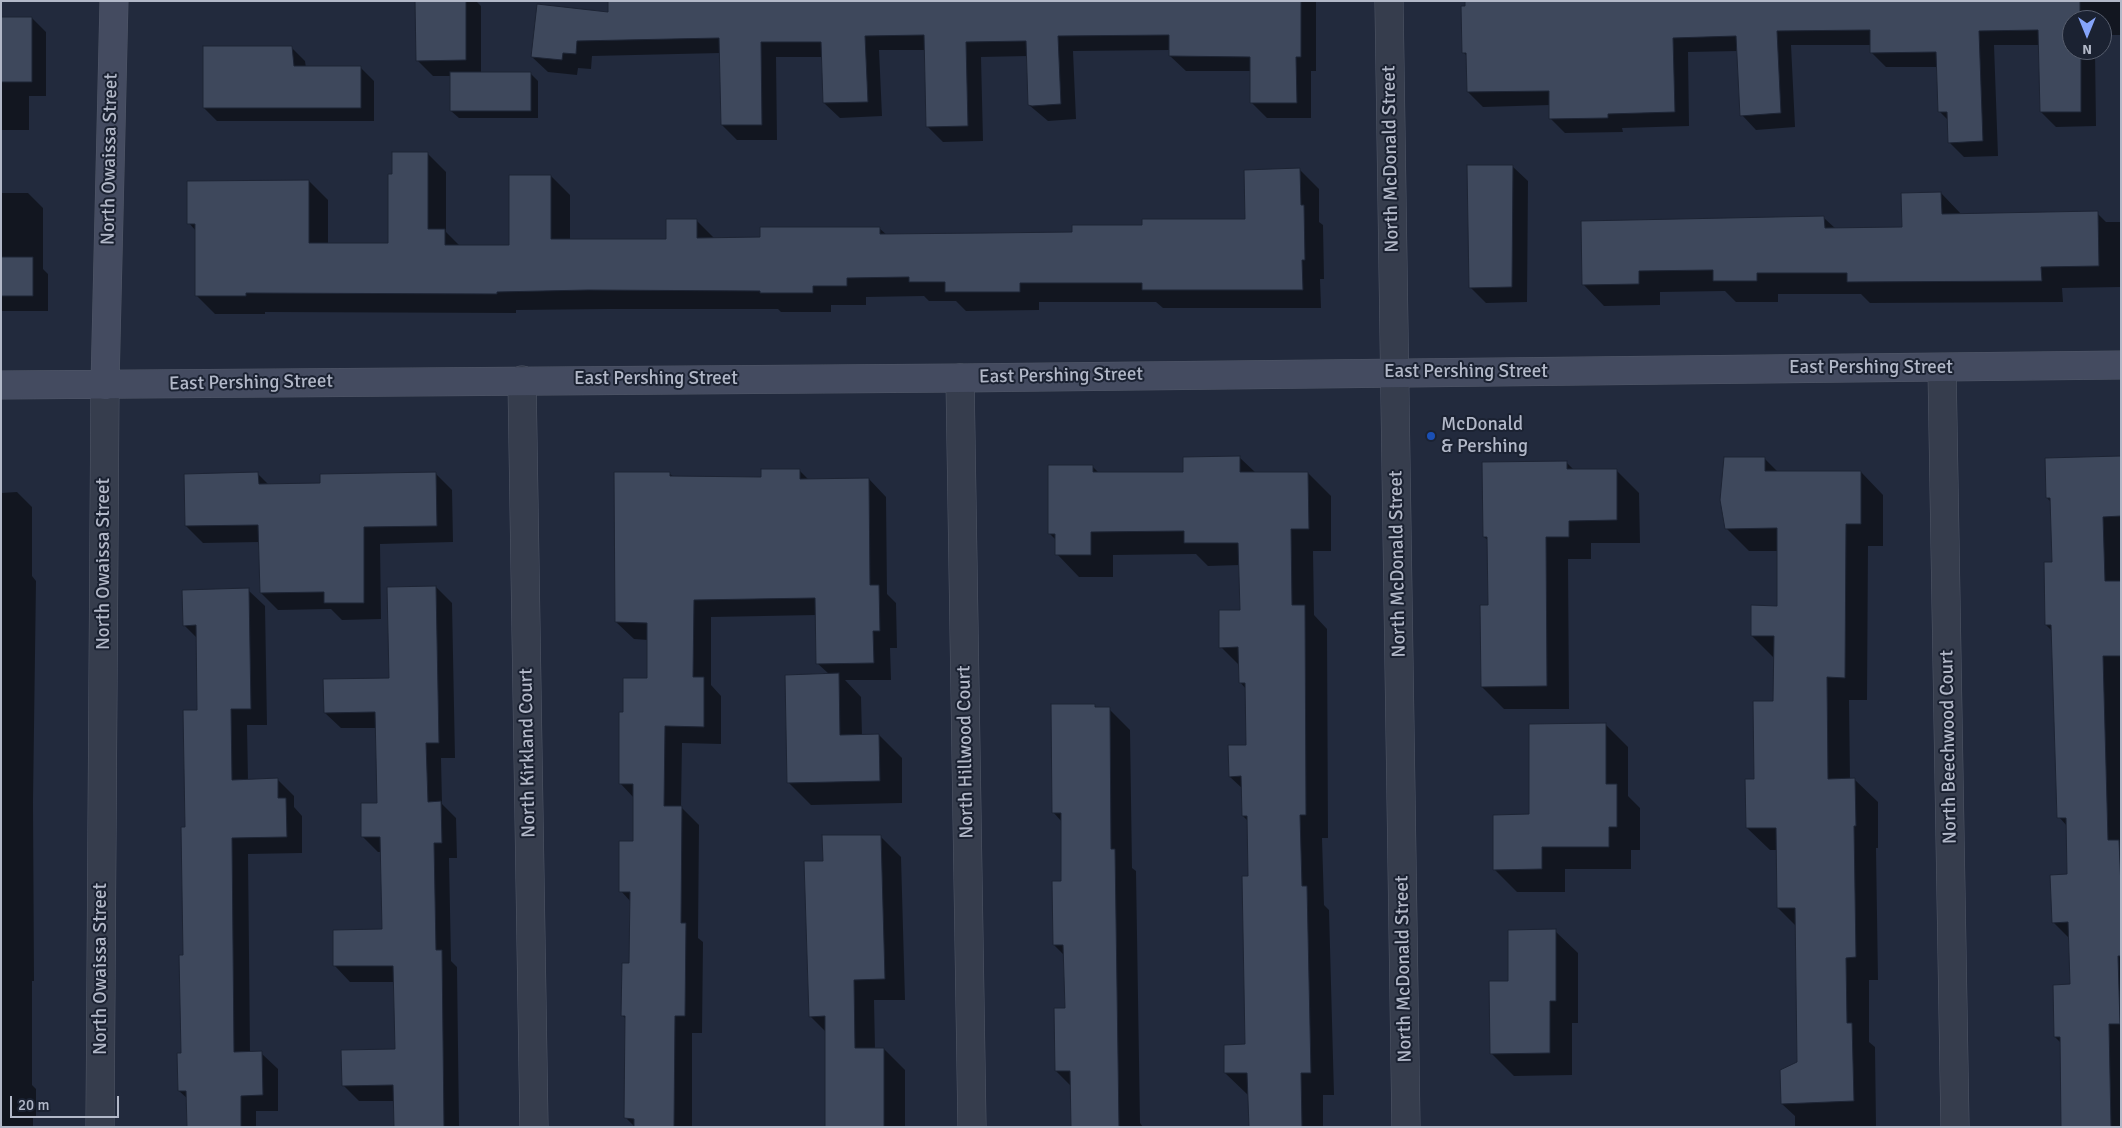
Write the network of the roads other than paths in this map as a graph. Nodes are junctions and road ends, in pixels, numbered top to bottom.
1 (114, 1) edge
2 (1389, 1) edge
3 (2121, 365) edge
4 (1942, 368) junction
5 (1395, 372) junction
6 (960, 378) junction
7 (522, 380) junction
8 (1, 385) edge
9 (105, 385) junction
10 (100, 1127) edge
11 (534, 1127) edge
12 (972, 1127) edge
13 (1406, 1127) edge
14 (1955, 1127) edge

1 - 9 street, North Owaissa Street
2 - 5 street, North McDonald Street
3 - 4 street, East Pershing Street
4 - 5 street, East Pershing Street
4 - 14 street, North Beechwood Court
5 - 6 street, East Pershing Street
5 - 13 street, North McDonald Street
6 - 7 street, East Pershing Street
6 - 12 street, North Hillwood Court
7 - 9 street, East Pershing Street
7 - 11 street, North Kirkland Court
8 - 9 street, East Pershing Street
9 - 10 street, North Owaissa Street

